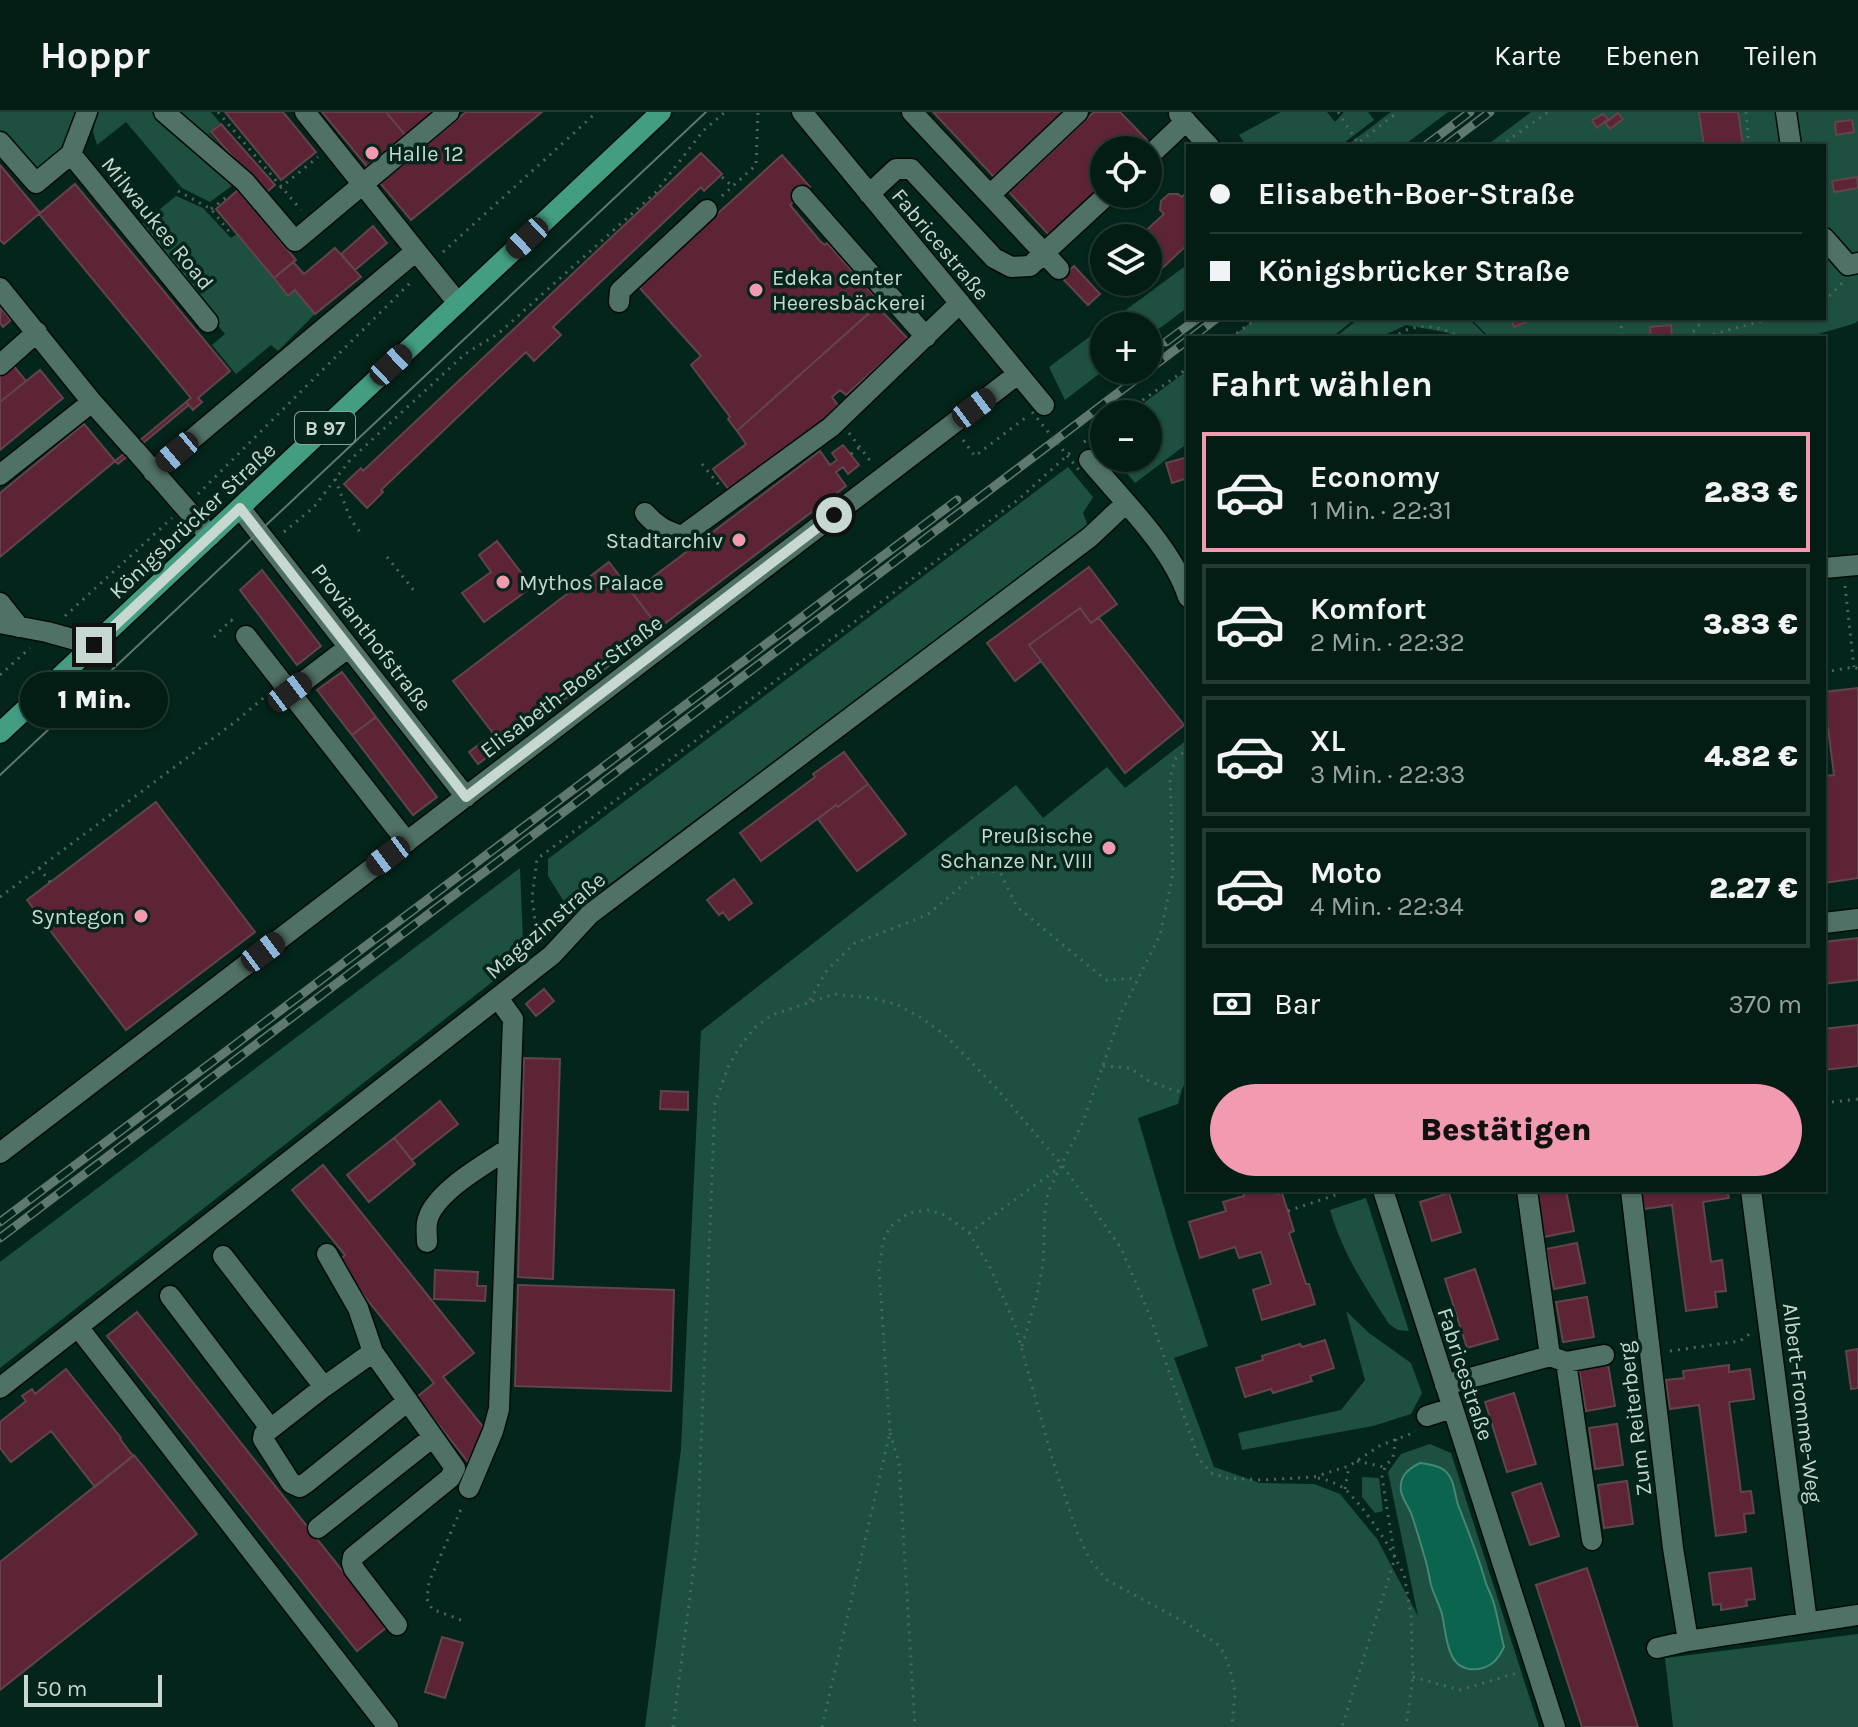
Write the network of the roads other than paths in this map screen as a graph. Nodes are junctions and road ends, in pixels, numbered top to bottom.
1 (87, 112) edge
2 (164, 112) edge
3 (305, 112) edge
4 (449, 112) edge
5 (661, 112) edge
6 (802, 112) edge
7 (912, 112) edge
8 (1078, 112) edge
9 (1786, 112) edge
10 (1181, 117) edge
11 (1162, 140) edge
12 (0, 142) edge
13 (1207, 144) edge
14 (1791, 144) edge
15 (71, 154) junction
16 (364, 184) junction
17 (869, 194) junction
18 (990, 195) junction
19 (802, 196) dead end
20 (1096, 208) edge
21 (707, 210) road end
22 (1826, 240) edge
23 (422, 258) junction
24 (1052, 261) junction
25 (1853, 264) edge
26 (0, 288) edge
27 (619, 302) dead end
28 (458, 303) junction
29 (960, 303) junction
30 (208, 322) dead end
31 (37, 332) junction
32 (926, 337) junction
33 (0, 365) edge
34 (1018, 374) junction
35 (92, 402) junction
36 (1038, 409) road end
37 (1081, 455) road end
38 (153, 472) junction
39 (0, 475) edge
40 (1125, 504) junction
41 (240, 508) junction
42 (645, 513) dead end
43 (210, 536) junction
44 (1186, 592) edge
45 (0, 603) edge
46 (10, 625) edge
47 (246, 636) dead end
48 (94, 645) junction
49 (349, 647) junction
50 (290, 692) junction
51 (0, 733) edge
52 (466, 797) junction
53 (407, 842) junction
54 (1858, 919) edge
55 (1826, 923) edge
56 (498, 998) junction
57 (508, 1149) junction
58 (0, 1153) edge
59 (1384, 1192) edge
60 (1527, 1192) edge
61 (1631, 1192) edge
62 (1751, 1192) edge
63 (427, 1242) dead end
64 (327, 1254) dead end
65 (223, 1256) dead end
66 (170, 1296) dead end
67 (78, 1327) junction
68 (373, 1352) junction
69 (1604, 1355) dead end
70 (1558, 1359) junction
71 (1445, 1385) junction
72 (324, 1387) junction
73 (0, 1388) edge
74 (408, 1401) junction
75 (1452, 1408) junction
76 (1427, 1416) dead end
77 (270, 1428) junction
78 (433, 1437) junction
79 (469, 1488) road end
80 (318, 1528) dead end
81 (1592, 1540) dead end
82 (1858, 1615) edge
83 (1807, 1622) junction
84 (397, 1625) dead end
85 (1688, 1641) junction
86 (1657, 1648) dead end
87 (388, 1727) edge
88 (1555, 1727) edge

1 - 15 street
2 - 16 street
3 - 16 street
4 - 16 street
5 - 28 main road, Königsbrücker Straße / B 97
6 - 17 street, Fabricestraße
7 - 18 street
8 - 18 street
9 - 14 street
10 - 11 street
10 - 13 street
12 - 15 street
15 - 30 street, Milwaukee Road
16 - 23 street
17 - 24 street
17 - 29 street, Fabricestraße
18 - 24 street
19 - 32 street
20 - 24 street
21 - 27 street
22 - 25 street
23 - 28 street
23 - 38 street
26 - 31 street
28 - 41 main road, Königsbrücker Straße / B 97
29 - 32 street
29 - 34 street, Fabricestraße
31 - 33 street
31 - 35 street
32 - 42 street
34 - 36 street, Fabricestraße
34 - 52 street, Elisabeth-Boer-Straße
35 - 38 street
35 - 39 street
37 - 40 street
38 - 43 street
40 - 44 street
40 - 56 street, Magazinstraße
41 - 43 main road, Königsbrücker Straße / B 97
41 - 49 street, Provianthofstraße
43 - 48 main road, Königsbrücker Straße / B 97
45 - 46 street
46 - 48 street
47 - 50 street
48 - 51 main road, Königsbrücker Straße / B 97
49 - 50 street
49 - 52 street, Provianthofstraße
50 - 53 street
52 - 53 street, Elisabeth-Boer-Straße
53 - 58 street, Elisabeth-Boer-Straße
54 - 55 street
56 - 57 street
56 - 67 street, Magazinstraße
57 - 63 street
57 - 79 street
59 - 71 street, Fabricestraße
60 - 70 street
61 - 85 street, Zum Reiterberg
62 - 83 street, Albert-Fromme-Weg
64 - 68 street
65 - 72 street
66 - 77 street
67 - 73 street, Magazinstraße
67 - 87 street
68 - 72 street
68 - 74 street
69 - 70 street
70 - 71 street
70 - 81 street
71 - 75 street, Fabricestraße
72 - 77 street
74 - 77 street
74 - 78 street
75 - 76 street
75 - 88 street, Fabricestraße
78 - 80 street
78 - 84 street
82 - 83 street
83 - 85 street
85 - 86 street

